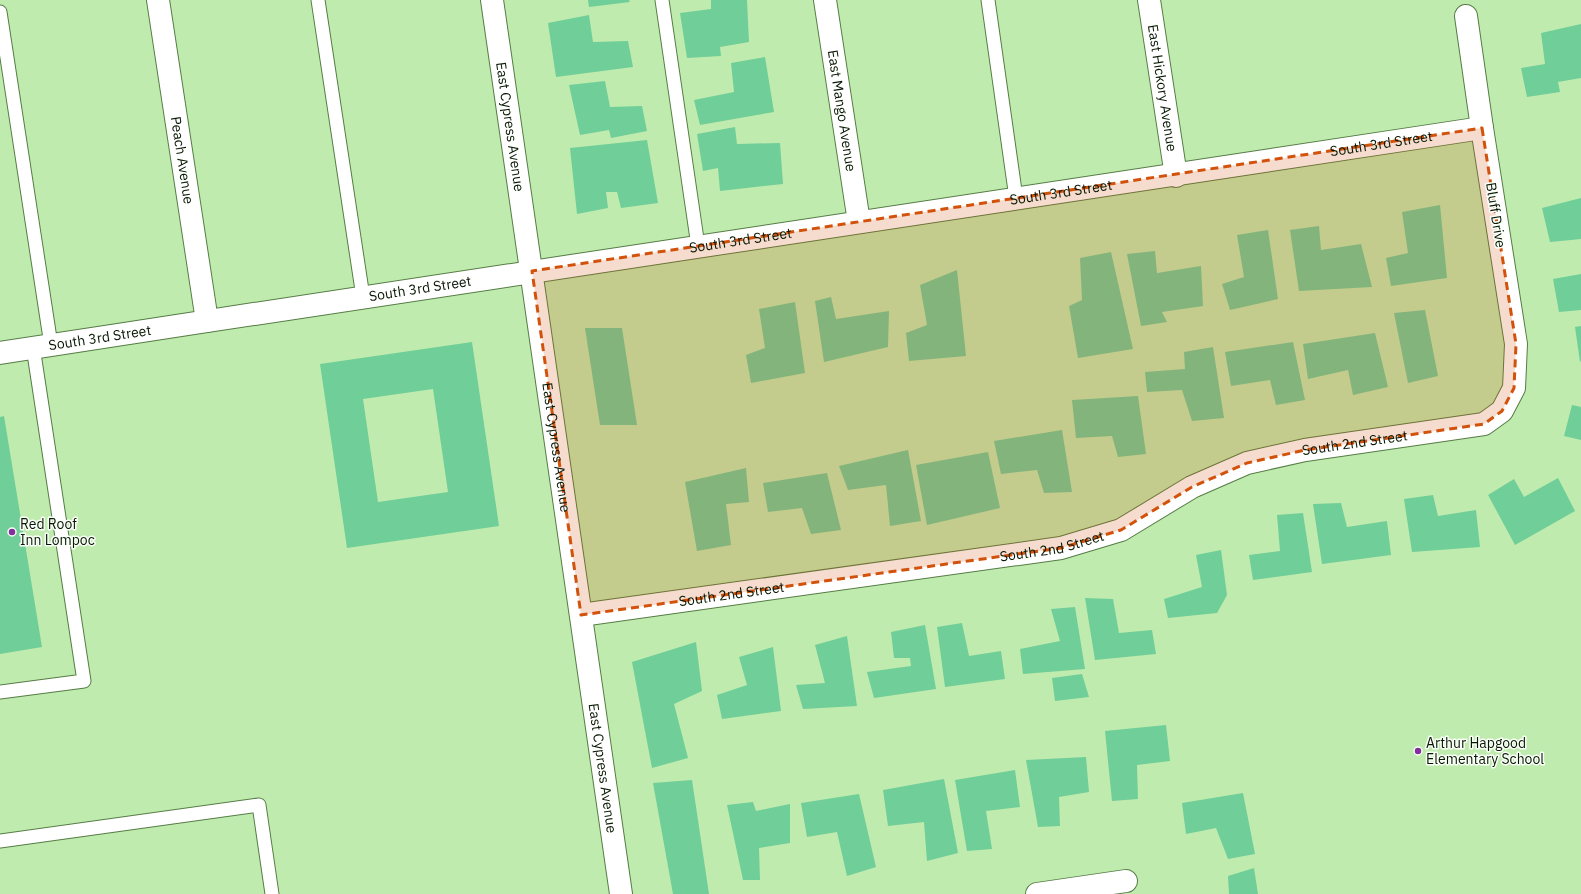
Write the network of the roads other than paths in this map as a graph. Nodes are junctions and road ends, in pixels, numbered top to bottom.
1 (158, 0) edge
2 (318, 0) edge
3 (492, 0) edge
4 (662, 0) edge
5 (825, 0) edge
6 (988, 0) edge
7 (1149, 0) edge
8 (0, 12) edge
9 (1466, 16) dead end
10 (1482, 128) junction
11 (1176, 176) junction
12 (1016, 198) junction
13 (859, 222) junction
14 (698, 246) junction
15 (532, 272) junction
16 (363, 296) junction
17 (207, 321) junction
18 (42, 346) junction
19 (0, 353) edge
20 (1502, 411) joint
21 (581, 615) junction
22 (0, 692) edge
23 (0, 841) edge
24 (1126, 881) dead end
25 (272, 894) edge
26 (621, 894) edge
27 (1037, 894) edge

1 - 17 street, Peach Avenue
2 - 16 lane
3 - 15 street, East Cypress Avenue
4 - 14 lane
5 - 13 street, East Mango Avenue
6 - 12 lane
7 - 11 street, East Hickory Avenue
8 - 18 lane
9 - 10 street, Bluff Drive
10 - 11 street, South 3rd Street
10 - 20 street, Bluff Drive
11 - 12 street, South 3rd Street
12 - 13 street, South 3rd Street
13 - 14 street, South 3rd Street
14 - 15 street, South 3rd Street
15 - 16 street, South 3rd Street
15 - 21 street, East Cypress Avenue
16 - 17 street, South 3rd Street
17 - 18 street, South 3rd Street
18 - 19 street, South 3rd Street
18 - 22 lane
20 - 21 street, South 2nd Street
21 - 26 street, East Cypress Avenue
23 - 25 lane
24 - 27 street

